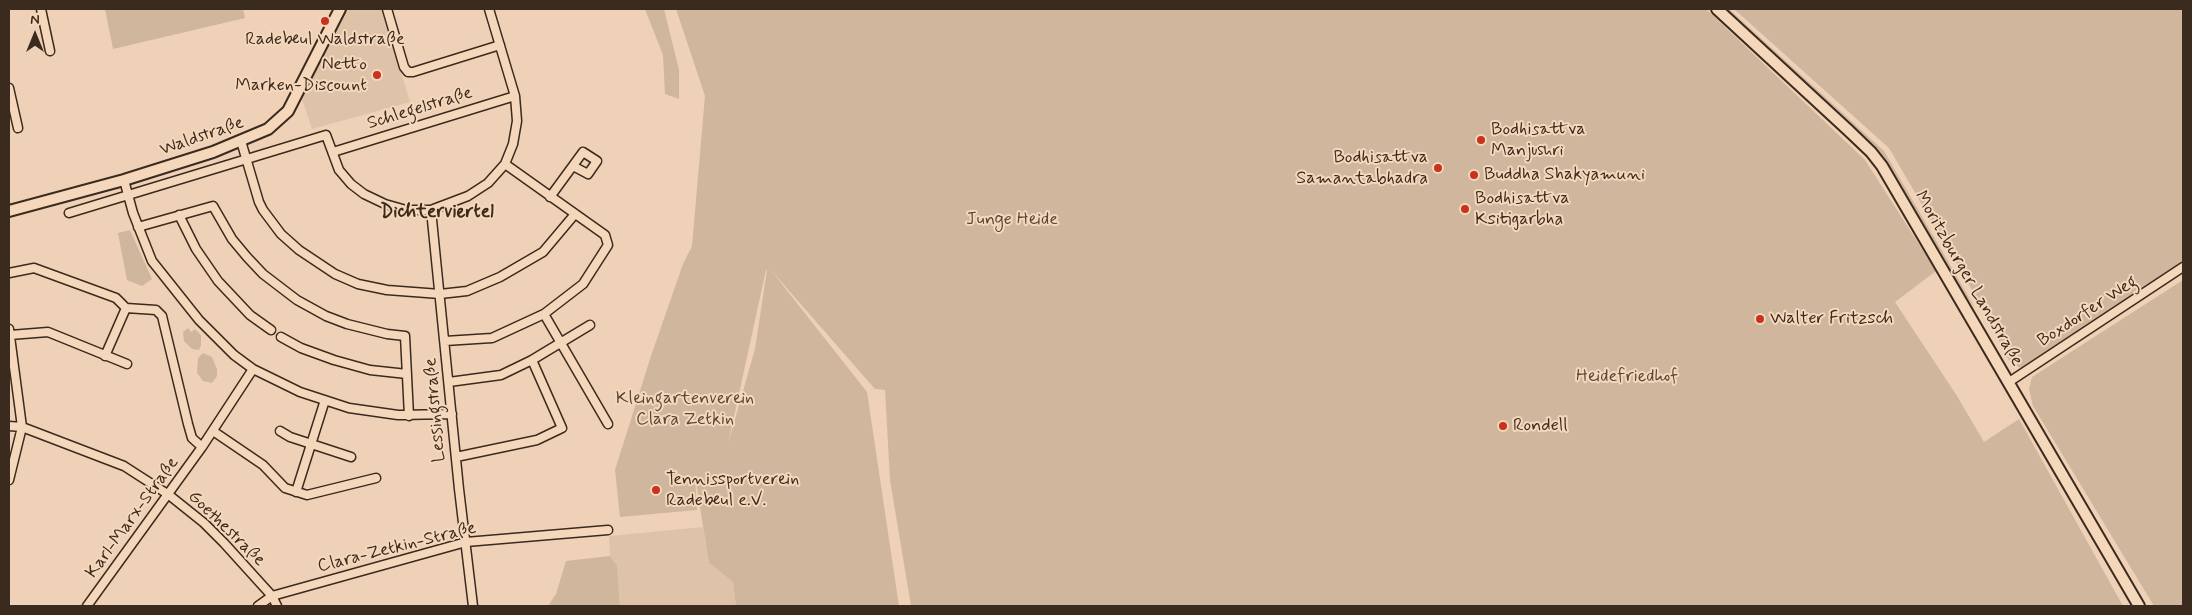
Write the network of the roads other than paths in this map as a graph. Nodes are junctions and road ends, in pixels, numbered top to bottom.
1 (41, 9) edge
2 (340, 9) edge
3 (387, 9) edge
4 (489, 9) edge
5 (1717, 9) edge
6 (500, 45) junction
7 (50, 51) dead end
8 (9, 88) edge
9 (515, 96) junction
10 (18, 128) dead end
11 (241, 141) junction
12 (333, 152) junction
13 (247, 160) junction
14 (505, 164) junction
15 (573, 166) dead end
16 (124, 180) junction
17 (128, 196) junction
18 (550, 197) junction
19 (431, 210) junction
20 (9, 211) edge
21 (69, 213) dead end
22 (575, 214) junction
23 (179, 215) junction
24 (138, 227) junction
25 (2183, 267) edge
26 (9, 273) edge
27 (440, 294) junction
28 (126, 308) junction
29 (544, 314) junction
30 (590, 325) dead end
31 (271, 330) dead end
32 (9, 332) edge
33 (281, 337) dead end
34 (445, 341) junction
35 (561, 344) junction
36 (105, 356) junction
37 (532, 360) junction
38 (127, 364) dead end
39 (253, 369) junction
40 (407, 374) junction
41 (450, 382) junction
42 (2009, 382) junction
43 (325, 400) junction
44 (452, 414) junction
45 (409, 416) junction
46 (608, 424) dead end
47 (9, 426) edge
48 (22, 427) junction
49 (280, 430) dead end
50 (213, 431) junction
51 (312, 444) junction
52 (202, 447) junction
53 (351, 457) dead end
54 (456, 457) junction
55 (376, 478) dead end
56 (9, 480) edge
57 (296, 492) junction
58 (169, 494) junction
59 (608, 530) dead end
60 (466, 542) junction
61 (272, 596) junction
62 (87, 606) edge
63 (258, 606) edge
64 (277, 606) edge
65 (474, 606) edge
66 (2139, 606) edge

1 - 7 street
2 - 11 main road, Waldstraße
3 - 6 street
4 - 6 street
5 - 42 main road, Moritzburger Landstraße
6 - 9 street
8 - 10 street
9 - 12 street, Schlegelstraße
9 - 14 street
11 - 13 street
11 - 16 main road, Waldstraße
12 - 13 street
12 - 19 street
13 - 17 street
13 - 27 street
14 - 18 street
14 - 19 street
15 - 18 street
16 - 17 street
16 - 20 main road, Waldstraße
17 - 21 street
17 - 24 street
18 - 22 street
19 - 27 street, Lessingstraße
22 - 27 street
22 - 29 street
23 - 24 street
23 - 31 street
23 - 40 street
24 - 39 street
25 - 42 street, Boxdorfer Weg
26 - 28 street
27 - 34 street, Lessingstraße
28 - 36 street
28 - 52 street, Karl-Marx-Straße
29 - 34 street
29 - 35 street
30 - 35 street
32 - 36 street
32 - 48 street
33 - 40 street
34 - 41 street, Lessingstraße
35 - 37 street
35 - 46 street
36 - 38 street
37 - 41 street
37 - 54 street
39 - 43 street
39 - 50 street, Karl-Marx-Straße
40 - 45 street
41 - 44 street, Lessingstraße
42 - 66 main road, Moritzburger Landstraße
43 - 45 street
43 - 51 street
44 - 45 street
44 - 54 street, Lessingstraße
47 - 48 street, Goethestraße
48 - 56 street
48 - 58 street, Goethestraße
49 - 51 street
50 - 52 street, Karl-Marx-Straße
50 - 57 street
51 - 53 street
51 - 57 street
52 - 58 street, Karl-Marx-Straße
54 - 60 street, Lessingstraße
55 - 57 street
58 - 61 street, Goethestraße
58 - 62 street, Karl-Marx-Straße
59 - 60 street, Clara-Zetkin-Straße
60 - 61 street, Clara-Zetkin-Straße
60 - 65 street, Lessingstraße
61 - 63 street, Clara-Zetkin-Straße
61 - 64 street, Goethestraße

